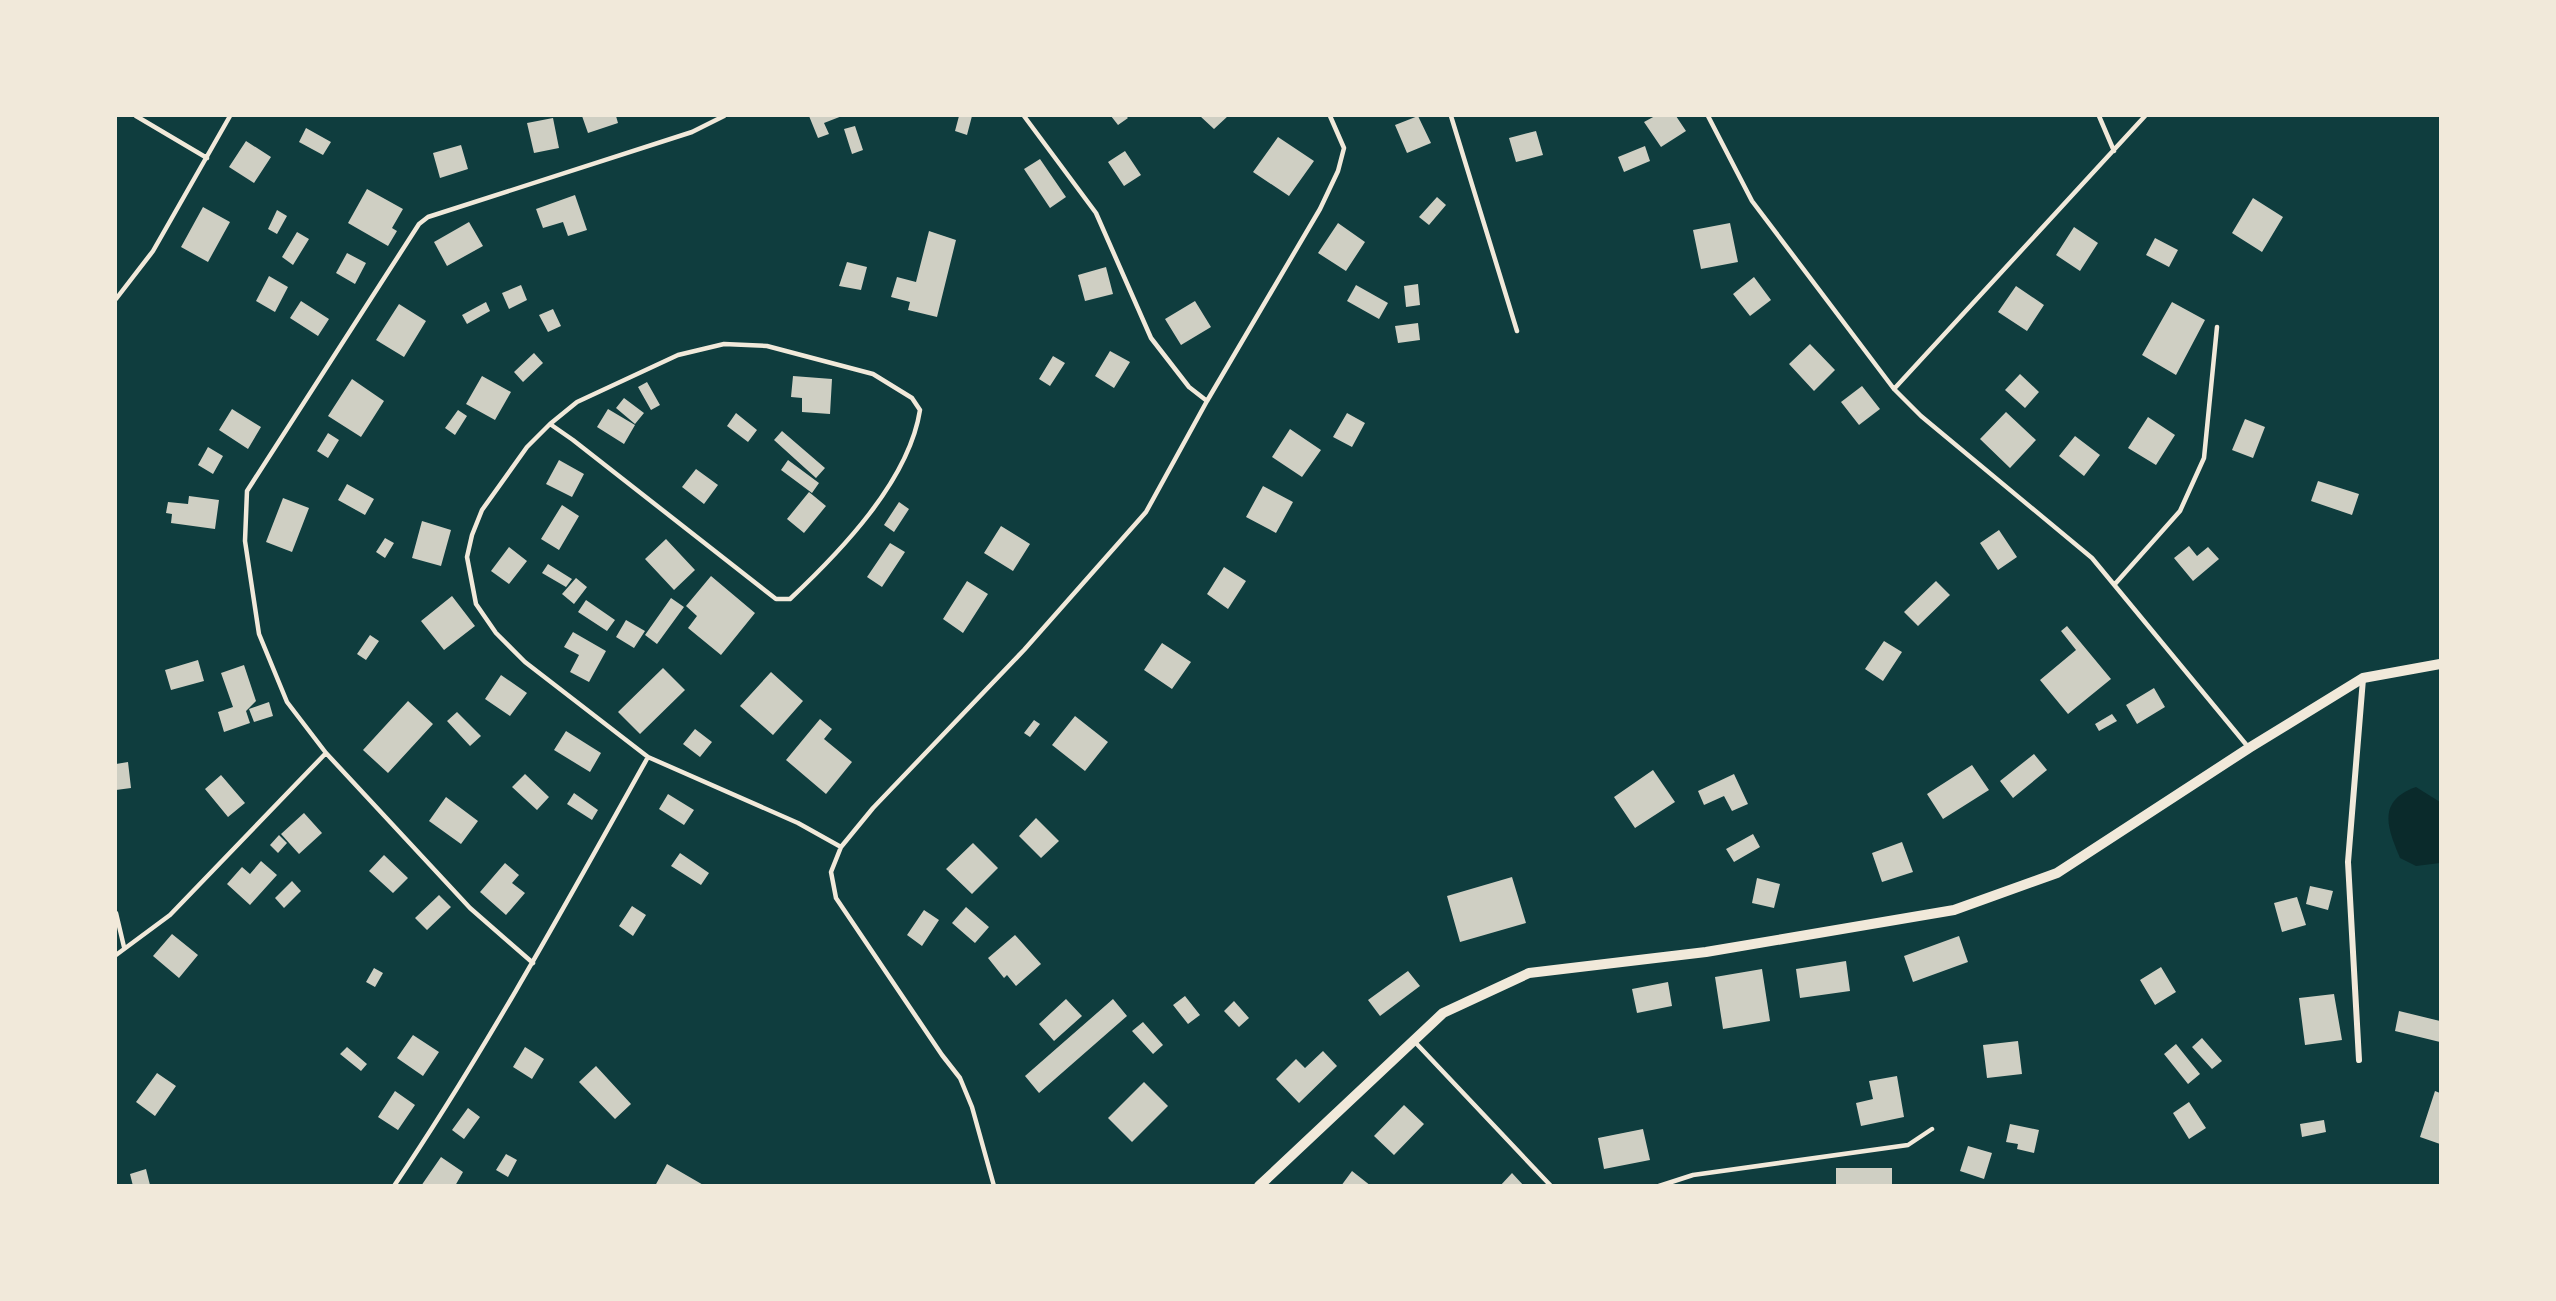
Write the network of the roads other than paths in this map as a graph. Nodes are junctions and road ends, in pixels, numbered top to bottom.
1 (136, 116) edge
2 (230, 116) edge
3 (724, 116) edge
4 (1024, 116) edge
5 (1330, 116) edge
6 (1451, 116) edge
7 (1708, 116) edge
8 (2099, 116) edge
9 (2145, 116) edge
10 (2114, 151) junction
11 (207, 158) junction
12 (116, 299) edge
13 (2217, 327) dead end
14 (1517, 331) dead end
15 (1894, 389) junction
16 (1207, 401) junction
17 (550, 424) junction
18 (2115, 584) junction
19 (2440, 664) edge
20 (2363, 678) junction
21 (2249, 748) junction
22 (326, 753) junction
23 (648, 757) junction
24 (841, 847) junction
25 (116, 913) edge
26 (124, 947) junction
27 (116, 955) edge
28 (533, 963) junction
29 (1414, 1041) junction
30 (2359, 1060) dead end
31 (1932, 1129) dead end
32 (394, 1185) edge
33 (994, 1185) edge
34 (1259, 1185) edge
35 (1551, 1185) edge
36 (1659, 1185) edge

1 - 11 lane
2 - 11 lane
3 - 22 lane
4 - 16 lane
5 - 16 lane
6 - 14 lane
7 - 15 lane
8 - 10 lane
9 - 10 lane
10 - 15 lane
11 - 12 lane
13 - 18 lane
15 - 18 lane
16 - 24 lane
17 - 17 lane
17 - 23 lane
18 - 21 lane
19 - 20 street
20 - 21 street
20 - 30 street
21 - 29 street
22 - 26 lane
22 - 28 lane
23 - 24 lane
23 - 28 lane
24 - 33 lane
25 - 26 lane
26 - 27 lane
28 - 32 lane
29 - 34 street
29 - 35 lane
31 - 36 lane

